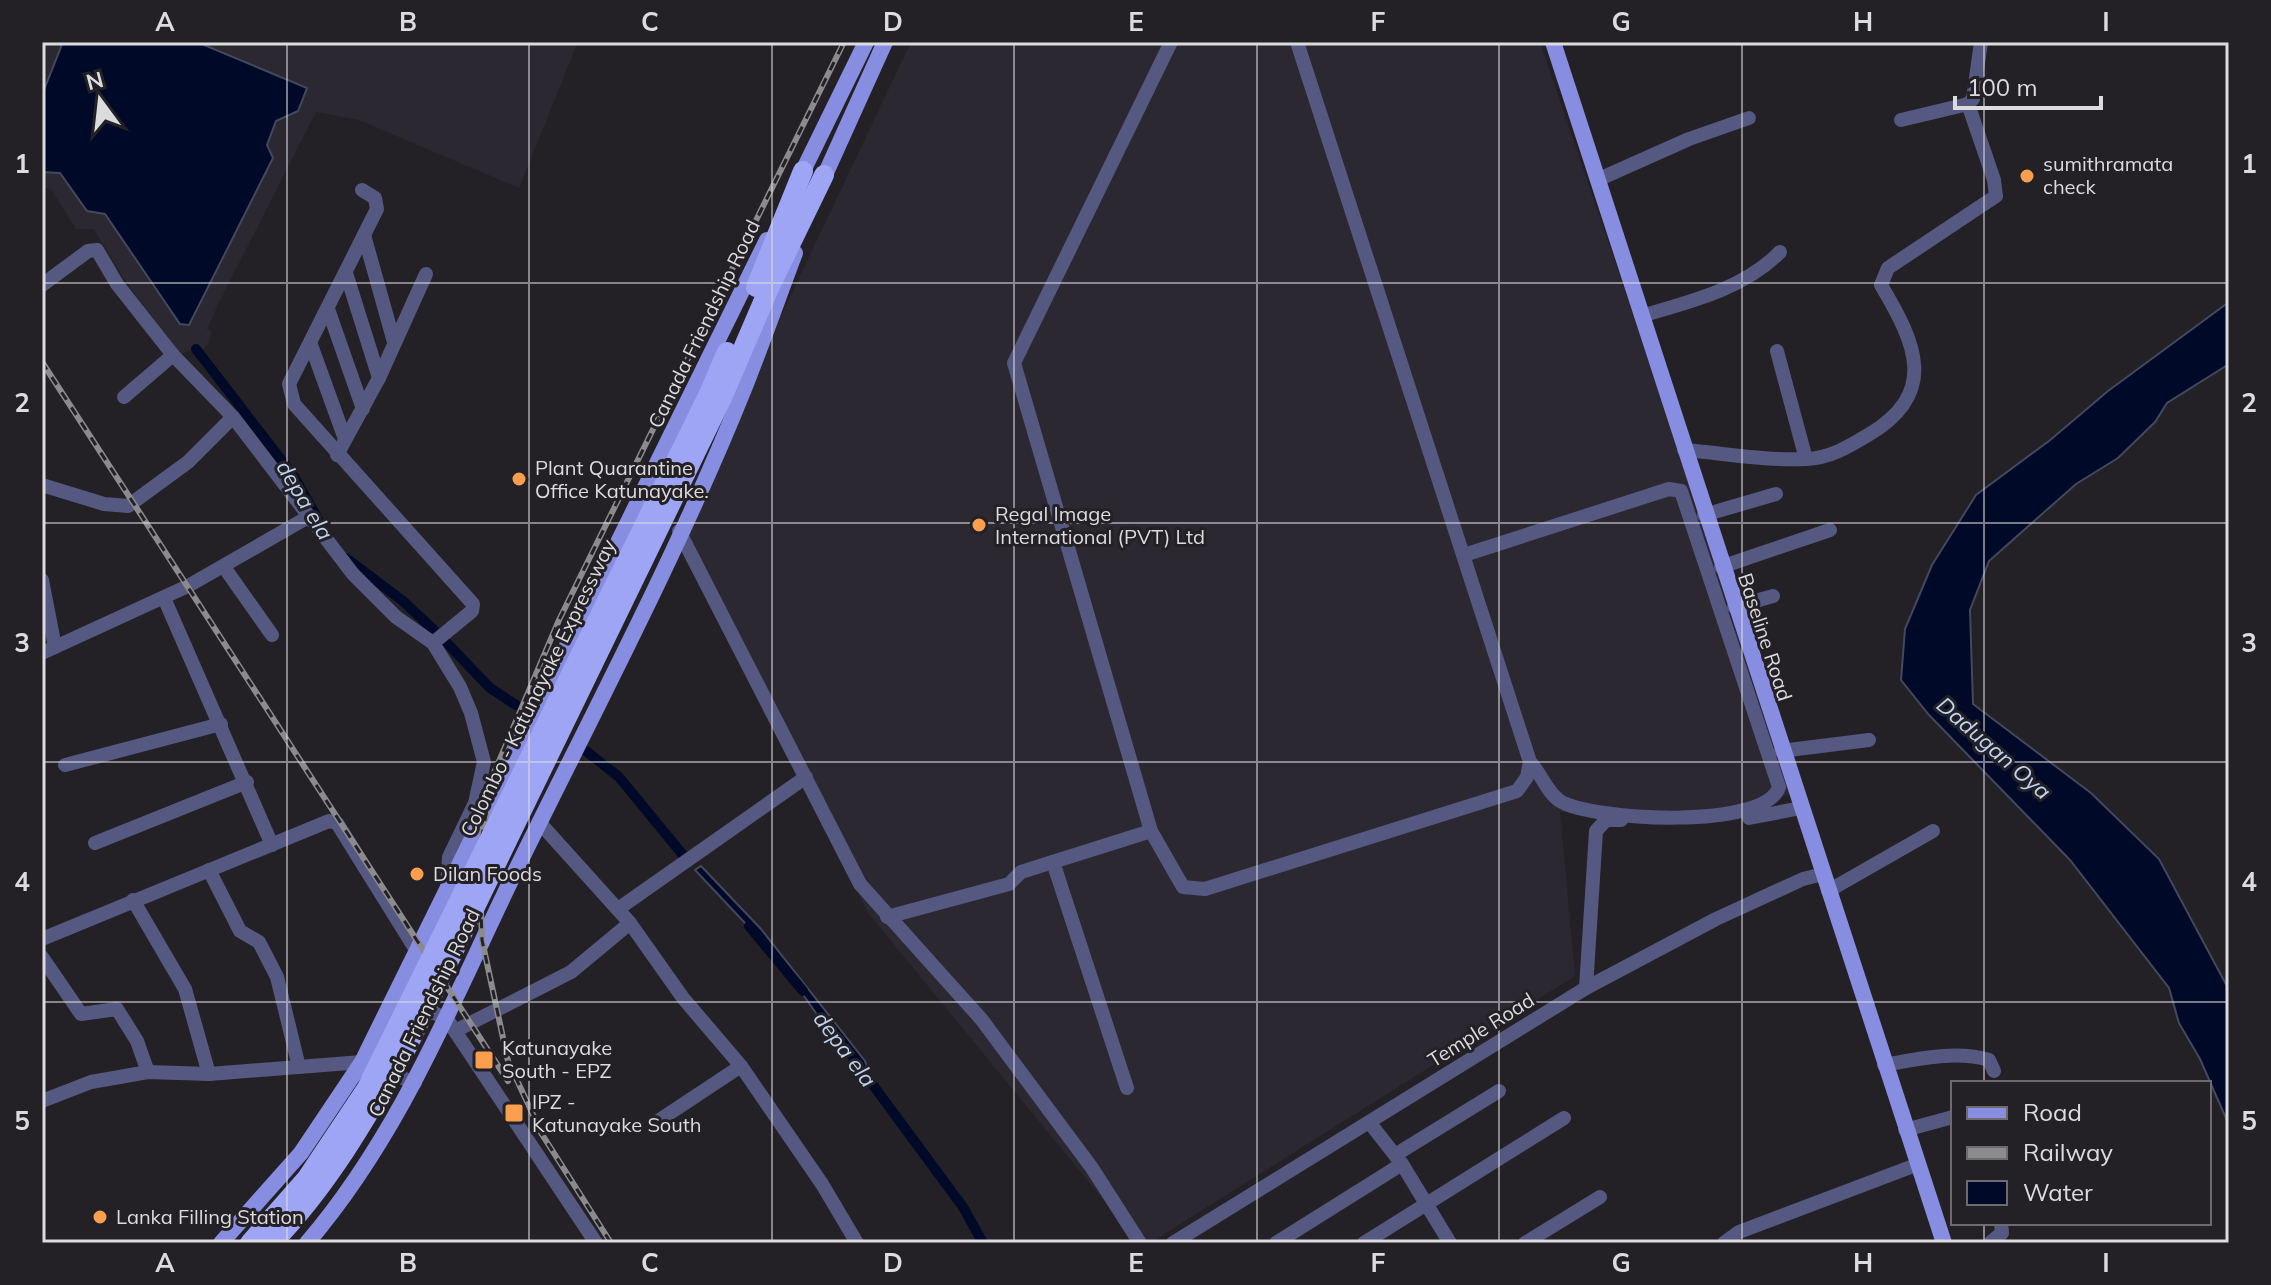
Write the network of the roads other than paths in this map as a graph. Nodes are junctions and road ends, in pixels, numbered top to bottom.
1 (866, 42) edge
2 (885, 42) edge
3 (1171, 42) edge
4 (1297, 42) edge
5 (1553, 42) edge
6 (1981, 42) edge
7 (1968, 104) junction
8 (1749, 118) dead end
9 (1901, 120) dead end
10 (803, 171) junction
11 (824, 175) junction
12 (1597, 180) junction
13 (362, 190) dead end
14 (364, 235) junction
15 (1780, 252) dead end
16 (346, 273) junction
17 (426, 274) dead end
18 (42, 285) edge
19 (328, 309) junction
20 (1641, 316) junction
21 (394, 342) junction
22 (311, 345) junction
23 (1777, 351) dead end
24 (173, 355) junction
25 (379, 378) junction
26 (124, 397) dead end
27 (714, 398) junction
28 (363, 409) junction
29 (233, 417) junction
30 (345, 439) junction
31 (1684, 450) junction
32 (337, 455) junction
33 (1806, 459) junction
34 (42, 485) edge
35 (1776, 494) dead end
36 (1704, 515) junction
37 (310, 516) junction
38 (1830, 530) dead end
39 (679, 531) junction
40 (1464, 555) junction
41 (224, 567) junction
42 (1721, 567) junction
43 (42, 580) edge
44 (1773, 596) dead end
45 (164, 598) junction
46 (1734, 607) junction
47 (272, 635) dead end
48 (433, 643) junction
49 (49, 650) edge
50 (221, 724) junction
51 (1869, 740) dead end
52 (1781, 751) junction
53 (1530, 762) junction
54 (65, 765) dead end
55 (806, 777) junction
56 (247, 782) junction
57 (1801, 808) junction
58 (539, 822) junction
59 (1151, 831) junction
60 (1933, 831) dead end
61 (95, 843) dead end
62 (272, 845) junction
63 (1053, 862) junction
64 (209, 870) junction
65 (1823, 874) junction
66 (447, 886) junction
67 (1828, 891) junction
68 (133, 900) junction
69 (618, 909) junction
70 (887, 917) junction
71 (630, 923) junction
72 (42, 939) edge
73 (416, 950) junction
74 (42, 957) edge
75 (1586, 988) junction
76 (396, 996) junction
77 (451, 1025) junction
78 (362, 1062) junction
79 (1884, 1065) junction
80 (741, 1066) junction
81 (299, 1067) junction
82 (1994, 1071) dead end
83 (148, 1072) junction
84 (209, 1074) junction
85 (415, 1083) junction
86 (1127, 1088) dead end
87 (1499, 1091) dead end
88 (42, 1101) edge
89 (1564, 1118) dead end
90 (1951, 1118) edge
91 (1369, 1122) junction
92 (655, 1123) dead end
93 (1905, 1130) junction
94 (1398, 1159) junction
95 (1916, 1165) junction
96 (1600, 1197) dead end
97 (1426, 1204) junction
98 (2001, 1225) edge
99 (221, 1243) edge
100 (250, 1243) edge
101 (272, 1243) edge
102 (307, 1243) edge
103 (596, 1243) edge
104 (857, 1243) edge
105 (1140, 1243) edge
106 (1173, 1243) edge
107 (1276, 1243) edge
108 (1364, 1243) edge
109 (1450, 1243) edge
110 (1525, 1243) edge
111 (1724, 1243) edge
112 (1944, 1243) edge
113 (1990, 1243) edge

1 - 10 main road, Canada Friendship Road
2 - 11 main road, Canada Friendship Road
3 - 59 street
4 - 40 street
5 - 12 main road, Baseline Road
6 - 7 street
7 - 9 street
7 - 33 street
8 - 12 street
10 - 27 highway, Colombo - Katunayake Expressway
10 - 66 main road, Canada Friendship Road
11 - 27 highway, Colombo - Katunayake Expressway
11 - 39 main road, Canada Friendship Road
12 - 20 main road, Baseline Road
13 - 14 street
14 - 16 street
14 - 21 street
15 - 20 street
16 - 19 street
16 - 25 street
17 - 21 street
18 - 24 street
19 - 22 street
19 - 28 street
20 - 31 main road, Baseline Road
21 - 25 street
22 - 30 street
22 - 32 street
23 - 33 street
24 - 26 street
24 - 29 street
25 - 28 street
27 - 100 highway, Colombo - Katunayake Expressway, bridge
27 - 101 highway, Colombo - Katunayake Expressway, bridge
28 - 30 street
29 - 34 street
29 - 37 street
30 - 32 street
31 - 33 street
31 - 36 main road, Baseline Road
32 - 48 street
35 - 36 street
36 - 42 main road, Baseline Road
37 - 41 street
37 - 48 street
38 - 42 street
39 - 55 street
39 - 58 main road, Canada Friendship Road
40 - 53 street
40 - 53 street
41 - 45 street
41 - 47 street
42 - 46 main road, Baseline Road
43 - 49 street
44 - 46 street
45 - 49 street
45 - 50 street
46 - 52 main road, Baseline Road
48 - 66 street
50 - 54 street
50 - 56 street
51 - 52 street
52 - 57 main road, Baseline Road
53 - 59 street
55 - 69 street
55 - 70 street
56 - 61 street
56 - 62 street
57 - 65 main road, Baseline Road
57 - 75 street
58 - 69 street
58 - 77 main road, Canada Friendship Road
59 - 63 street
60 - 67 street
62 - 64 street
62 - 73 street
63 - 70 street
63 - 86 street
64 - 68 street
64 - 81 street
65 - 67 main road, Baseline Road
65 - 75 street, Temple Road
66 - 73 main road, Canada Friendship Road
67 - 79 main road, Baseline Road
68 - 72 street
68 - 84 street
69 - 71 street
70 - 105 street
71 - 77 street
71 - 80 street
73 - 76 main road, Canada Friendship Road
74 - 83 street
75 - 91 street, Temple Road
76 - 77 street
76 - 78 main road, Canada Friendship Road
77 - 85 main road, Canada Friendship Road
77 - 103 street
78 - 81 street
78 - 85 street
78 - 99 main road, Canada Friendship Road
79 - 82 street
79 - 93 main road, Baseline Road
80 - 92 street
80 - 104 street
81 - 84 street
83 - 84 street
83 - 88 street
85 - 102 main road, Canada Friendship Road
87 - 94 street
89 - 97 street
90 - 93 street
91 - 94 street
91 - 106 street, Temple Road
93 - 95 main road, Baseline Road
94 - 97 street
94 - 107 street
95 - 111 street
95 - 112 main road, Baseline Road
96 - 110 street
97 - 108 street
97 - 109 street
98 - 113 street

